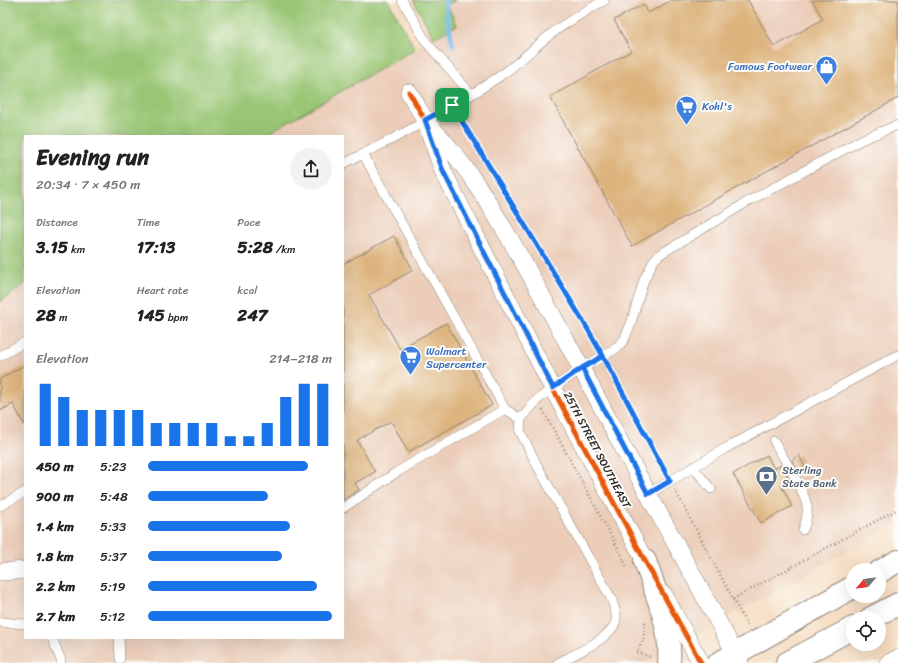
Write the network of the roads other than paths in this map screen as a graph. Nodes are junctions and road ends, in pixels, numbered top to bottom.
1 (402, 0) edge
2 (605, 0) edge
3 (409, 92) dead end
4 (471, 94) junction
5 (425, 120) junction
6 (898, 125) edge
7 (363, 154) junction
8 (344, 164) edge
9 (24, 343) edge
10 (898, 355) edge
11 (0, 356) edge
12 (582, 368) junction
13 (553, 388) junction
14 (506, 409) junction
15 (521, 420) junction
16 (774, 441) dead end
17 (693, 467) junction
18 (711, 489) dead end
19 (24, 493) edge
20 (648, 494) junction
21 (0, 506) edge
22 (344, 507) edge
23 (803, 530) dead end
24 (898, 561) edge
25 (636, 565) junction
26 (886, 568) edge
27 (24, 570) edge
28 (0, 572) edge
29 (846, 591) edge
30 (898, 604) edge
31 (884, 611) edge
32 (0, 622) edge
33 (24, 624) edge
34 (846, 632) edge
35 (52, 639) edge
36 (119, 639) edge
37 (898, 658) edge
38 (120, 659) dead end
39 (731, 660) edge
40 (61, 663) edge
41 (558, 663) edge
42 (669, 663) edge
43 (701, 663) edge
44 (787, 663) edge
45 (888, 663) edge

1 - 4 lane
2 - 4 lane
3 - 5 street, 25TH STREET SOUTHEAST
4 - 5 lane
5 - 7 lane
5 - 12 street, 25TH STREET SOUTHEAST
5 - 13 street, 25TH STREET SOUTHEAST
6 - 12 lane
7 - 8 lane
7 - 14 lane
9 - 11 lane
10 - 17 lane
12 - 13 lane
12 - 20 street, 25TH STREET SOUTHEAST
13 - 15 lane
13 - 25 street, 25TH STREET SOUTHEAST
14 - 15 lane
14 - 22 lane
15 - 41 lane
16 - 23 lane
17 - 18 lane
17 - 20 lane
19 - 21 lane
20 - 39 street, 25TH STREET SOUTHEAST
24 - 26 main road
25 - 42 main road
25 - 43 street, 25TH STREET SOUTHEAST
27 - 28 street
29 - 39 main road
30 - 31 main road
32 - 33 lane
34 - 44 main road
35 - 40 lane
36 - 38 lane
37 - 45 street

